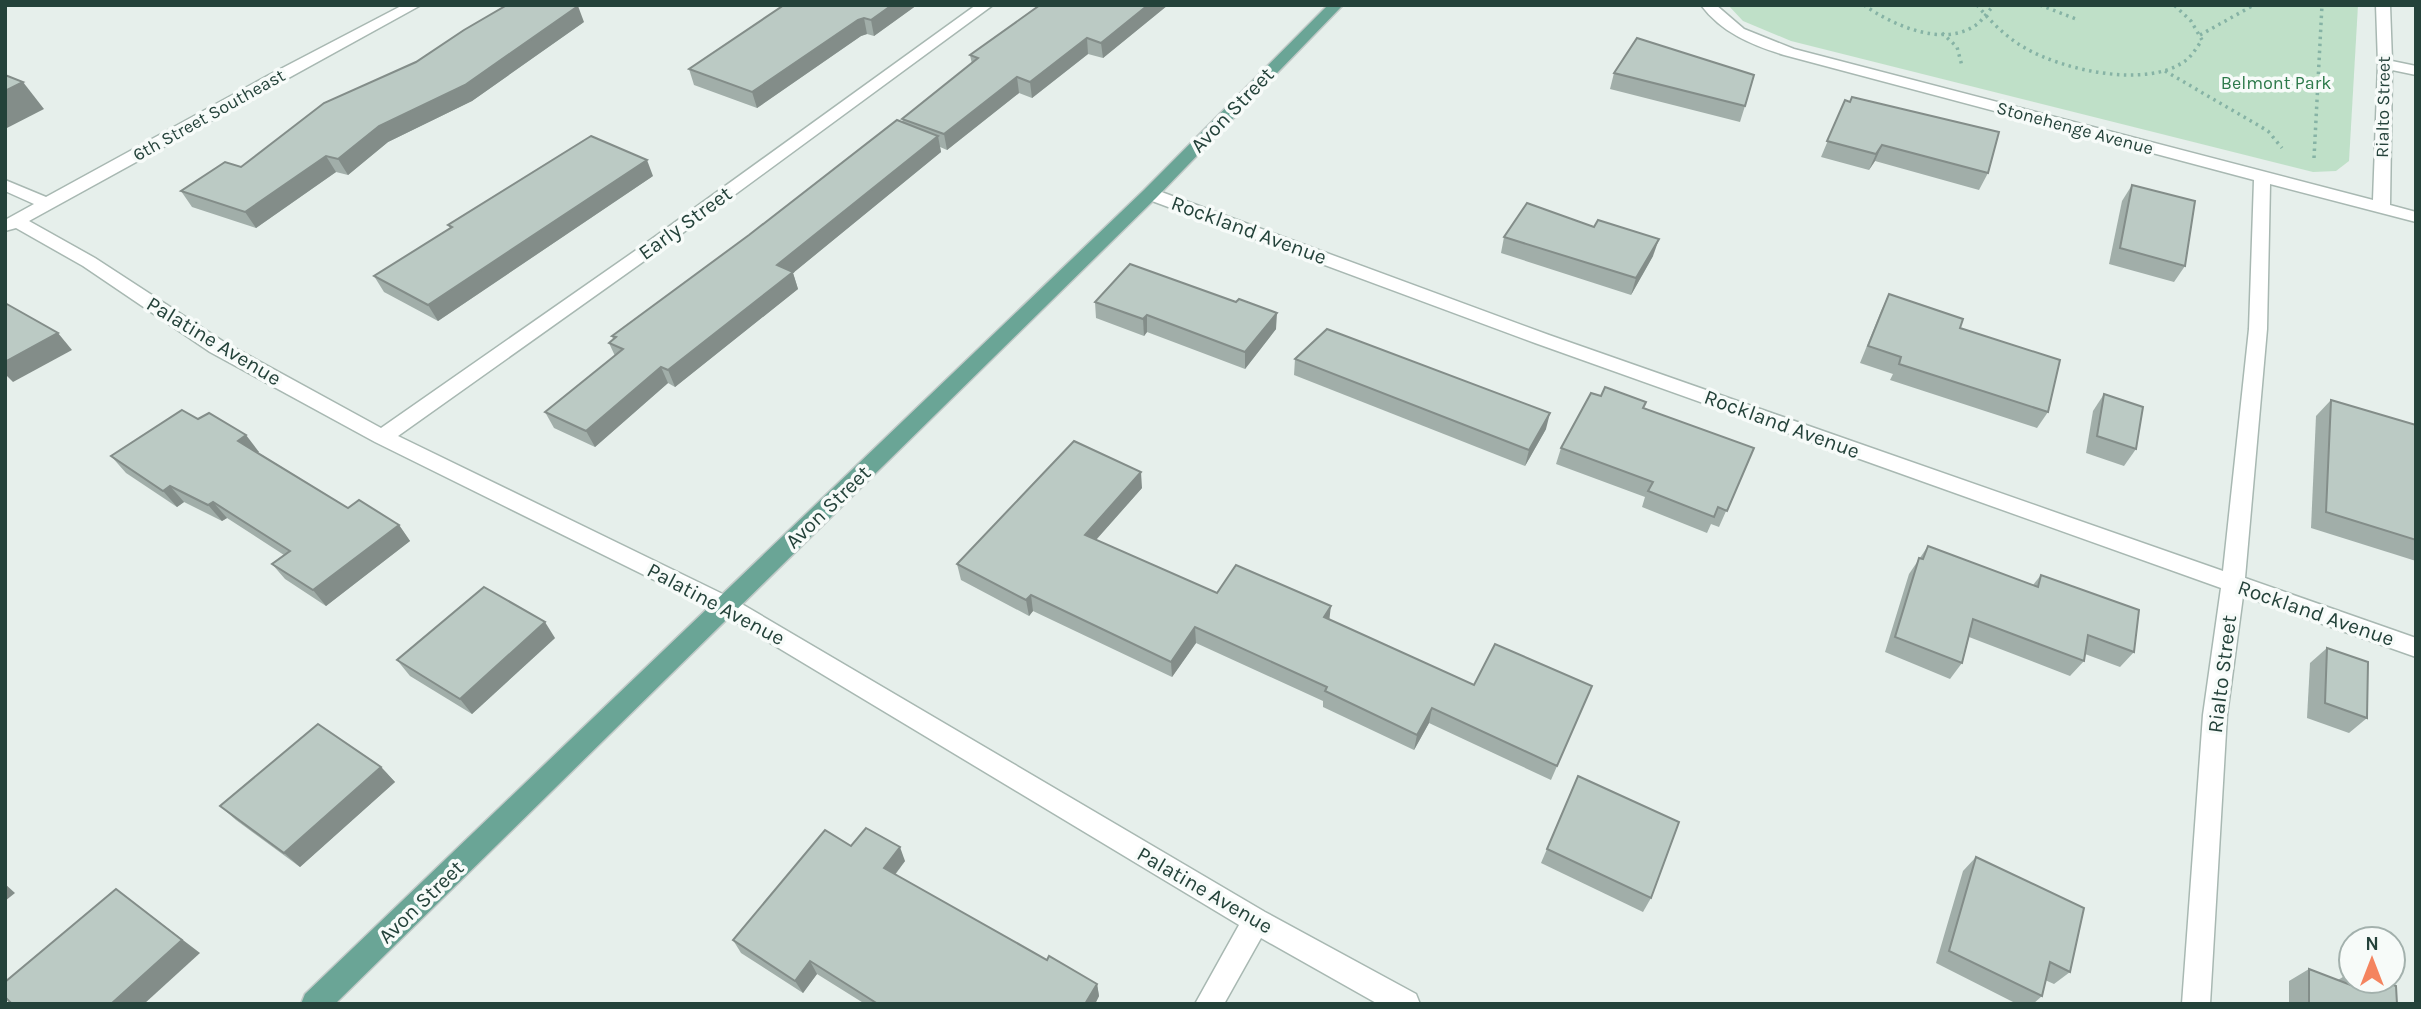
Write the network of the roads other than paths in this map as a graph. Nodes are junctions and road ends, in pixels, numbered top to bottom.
1 (414, 5) edge
2 (986, 5) edge
3 (1336, 5) edge
4 (1708, 5) edge
5 (2383, 5) edge
6 (2385, 64) junction
7 (2416, 71) edge
8 (2262, 177) junction
9 (5, 185) edge
10 (1150, 194) junction
11 (47, 204) junction
12 (2381, 208) junction
13 (2416, 218) edge
14 (11, 224) edge
15 (382, 437) junction
16 (2233, 584) junction
17 (727, 606) junction
18 (2416, 648) edge
19 (1256, 921) junction
20 (315, 1004) edge
21 (1209, 1004) edge
22 (1406, 1004) edge
23 (2196, 1004) edge

1 - 11 street, 6th Street Southeast
2 - 15 street, Early Street
3 - 10 main road, Avon Street
4 - 8 street, Stonehenge Avenue
5 - 6 street, Rialto Street
6 - 7 street
6 - 12 street, Rialto Street
8 - 12 street, Stonehenge Avenue
8 - 16 street, Rialto Street
9 - 11 street
10 - 16 street, Rockland Avenue
10 - 17 main road, Avon Street
11 - 14 street, 6th Street Southeast
12 - 13 street, Stonehenge Avenue
14 - 15 street, Palatine Avenue
15 - 17 street, Palatine Avenue
16 - 18 street, Rockland Avenue
16 - 23 street, Rialto Street
17 - 19 street, Palatine Avenue
17 - 20 main road, Avon Street
19 - 21 street
19 - 22 street, Palatine Avenue

